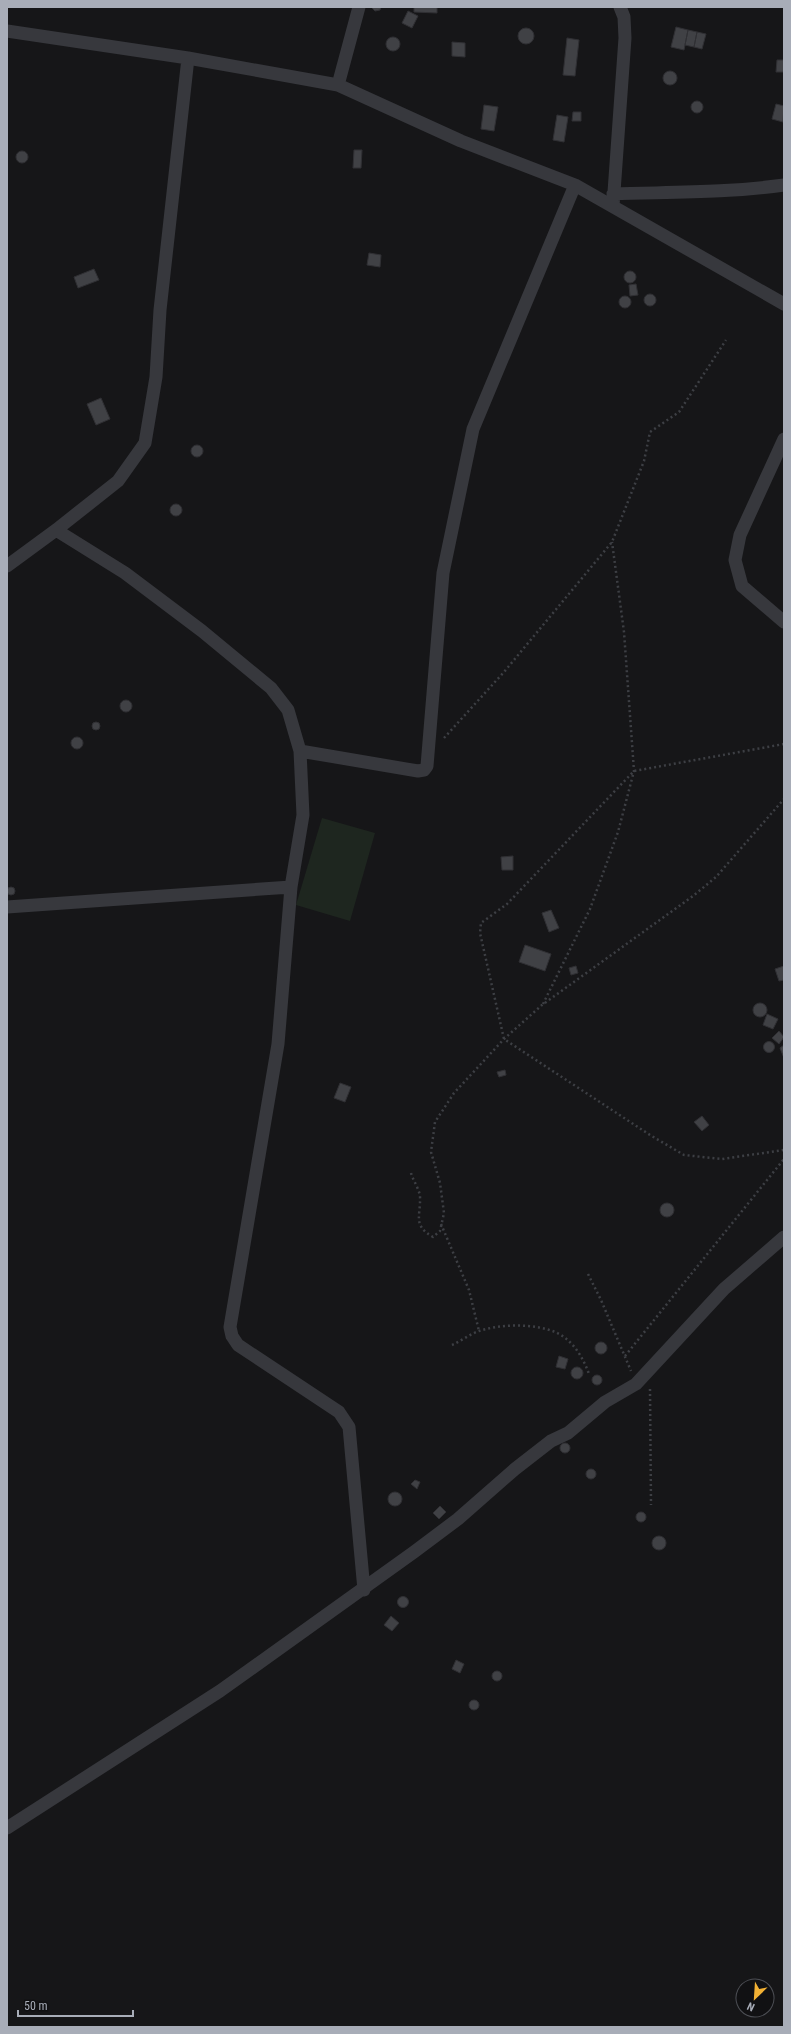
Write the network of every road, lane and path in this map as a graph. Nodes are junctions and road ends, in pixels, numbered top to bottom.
1 (359, 7) edge
2 (620, 7) edge
3 (7, 31) edge
4 (188, 58) junction
5 (338, 85) junction
6 (784, 185) edge
7 (575, 186) junction
8 (613, 200) junction
9 (784, 304) edge
10 (726, 340) dead end
11 (784, 439) edge
12 (56, 530) junction
13 (612, 542) junction
14 (7, 566) edge
15 (784, 622) edge
16 (784, 744) edge
17 (300, 751) junction
18 (429, 755) junction
19 (634, 771) junction
20 (784, 799) edge
21 (291, 887) junction
22 (7, 907) edge
23 (542, 1005) junction
24 (504, 1040) junction
25 (784, 1150) edge
26 (784, 1159) edge
27 (411, 1173) dead end
28 (441, 1224) junction
29 (784, 1237) edge
30 (588, 1274) dead end
31 (479, 1331) junction
32 (452, 1345) dead end
33 (625, 1356) junction
34 (650, 1370) junction
35 (589, 1374) dead end
36 (636, 1384) junction
37 (651, 1505) dead end
38 (364, 1590) junction
39 (7, 1828) edge

1 - 5 street
2 - 8 street
3 - 4 street
4 - 5 street
4 - 12 street
5 - 7 street
6 - 8 street
7 - 8 street
7 - 18 street
8 - 9 street
10 - 13 path
11 - 15 street
12 - 14 street
12 - 17 street
13 - 18 path
13 - 19 path
16 - 19 path
17 - 18 street
17 - 21 street
19 - 23 path
19 - 24 path
20 - 23 path
21 - 22 street
21 - 38 street
23 - 24 path
24 - 25 path
24 - 28 path
26 - 33 path
27 - 28 path
28 - 31 path
29 - 34 street
30 - 33 path
31 - 32 path
31 - 35 path
33 - 36 path
34 - 36 street
34 - 37 path
36 - 38 street
38 - 39 street

